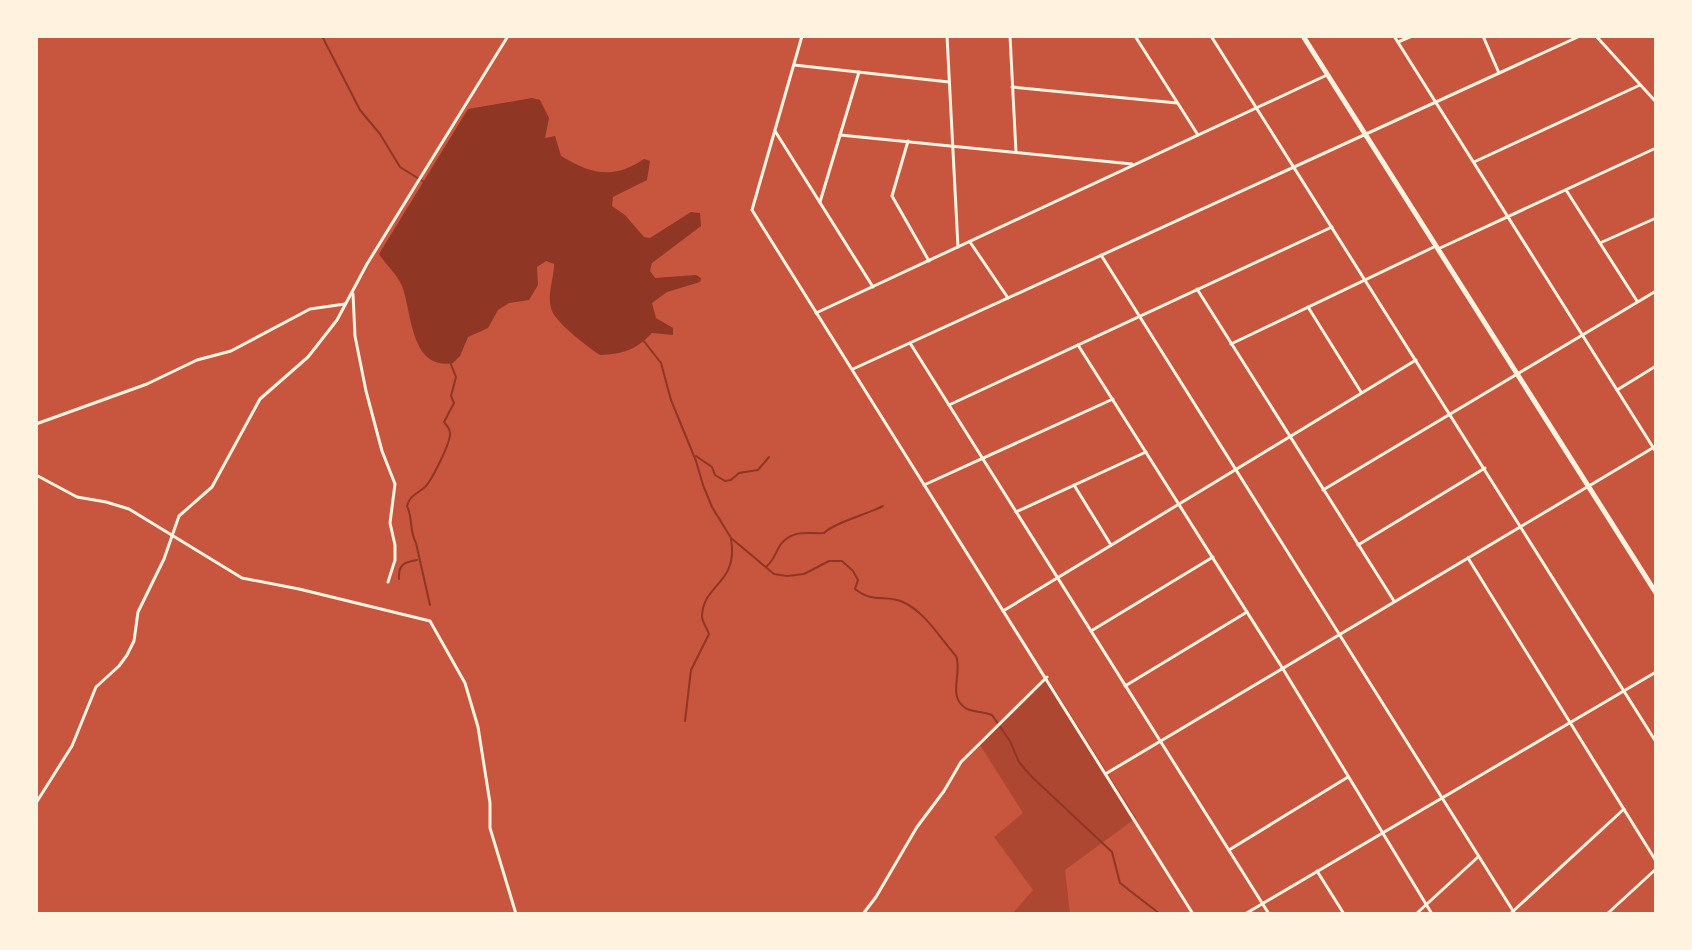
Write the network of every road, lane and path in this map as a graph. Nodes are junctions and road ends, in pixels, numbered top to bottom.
1 (508, 36) edge
2 (802, 36) edge
3 (947, 36) edge
4 (1010, 36) edge
5 (1135, 36) edge
6 (1178, 36) edge
7 (1189, 36) edge
8 (1211, 36) edge
9 (1303, 36) edge
10 (1394, 36) edge
11 (1412, 36) edge
12 (1483, 36) edge
13 (1580, 36) edge
14 (1596, 36) edge
15 (1398, 42) junction
16 (794, 65) junction
17 (859, 72) junction
18 (1499, 73) junction
19 (1328, 75) junction
20 (949, 82) junction
21 (1640, 85) junction
22 (1012, 87) junction
23 (1436, 102) junction
24 (1656, 102) edge
25 (1177, 103) junction
26 (1257, 108) junction
27 (775, 131) junction
28 (1366, 134) junction
29 (840, 135) junction
30 (1198, 135) junction
31 (908, 141) junction
32 (953, 146) junction
33 (1656, 148) edge
34 (1016, 152) junction
35 (1474, 162) junction
36 (1136, 164) junction
37 (1294, 167) junction
38 (1566, 190) junction
39 (820, 202) junction
40 (1508, 216) junction
41 (1656, 218) edge
42 (1332, 227) junction
43 (970, 242) junction
44 (1600, 243) junction
45 (958, 247) junction
46 (1437, 247) junction
47 (1101, 255) junction
48 (929, 261) junction
49 (1366, 280) junction
50 (873, 287) junction
51 (1197, 289) junction
52 (1656, 291) edge
53 (353, 294) junction
54 (1008, 298) junction
55 (1638, 302) junction
56 (345, 304) junction
57 (1308, 307) junction
58 (816, 313) junction
59 (1139, 316) junction
60 (1583, 335) junction
61 (910, 343) junction
62 (1231, 344) junction
63 (1078, 345) junction
64 (1416, 360) junction
65 (1656, 366) edge
66 (851, 369) junction
67 (1517, 374) junction
68 (1617, 390) junction
69 (1362, 393) junction
70 (1113, 399) junction
71 (949, 405) junction
72 (1450, 413) junction
73 (36, 424) edge
74 (1290, 437) junction
75 (1655, 448) edge
76 (1146, 452) junction
77 (982, 458) junction
78 (1485, 468) junction
79 (1236, 470) junction
80 (36, 475) edge
81 (924, 485) junction
82 (1074, 485) junction
83 (1589, 486) junction
84 (1323, 490) junction
85 (1180, 504) junction
86 (1016, 512) junction
87 (1522, 526) junction
88 (171, 535) junction
89 (1111, 545) junction
90 (1358, 545) junction
91 (1213, 557) junction
92 (1468, 558) junction
93 (1058, 578) junction
94 (388, 582) dead end
95 (1656, 593) edge
96 (1394, 602) junction
97 (1003, 611) junction
98 (1247, 612) junction
99 (1091, 631) junction
100 (1339, 635) junction
101 (1283, 669) junction
102 (1656, 672) edge
103 (1047, 677) junction
104 (1125, 686) junction
105 (1624, 690) junction
106 (1570, 722) junction
107 (1161, 741) junction
108 (1656, 742) edge
109 (1107, 773) junction
110 (1348, 777) junction
111 (1441, 797) junction
112 (36, 803) edge
113 (1624, 809) junction
114 (1382, 832) junction
115 (1229, 850) junction
116 (1478, 856) junction
117 (1656, 861) edge
118 (1656, 869) edge
119 (1317, 871) junction
120 (1262, 904) junction
121 (1426, 904) junction
122 (1512, 913) edge
123 (516, 914) edge
124 (863, 914) edge
125 (1193, 914) edge
126 (1245, 914) edge
127 (1269, 914) edge
128 (1344, 914) edge
129 (1416, 914) edge
130 (1432, 914) edge
131 (1607, 914) edge

1 - 53 street
2 - 16 street
3 - 20 street
4 - 22 street
5 - 25 street
6 - 7 street
8 - 26 street
9 - 19 highway
10 - 15 street
11 - 15 street
12 - 18 street
13 - 18 street
14 - 21 street
15 - 23 street
16 - 17 street
16 - 27 street
17 - 20 street
17 - 29 street
18 - 23 street
19 - 26 street
19 - 28 highway
20 - 32 street
21 - 24 street
21 - 35 street
22 - 25 street
22 - 34 street
23 - 28 street
23 - 35 street
25 - 30 street
26 - 30 street
26 - 37 street
27 - 39 street
27 - 58 street
28 - 37 street
28 - 46 highway
29 - 31 street
29 - 39 street
30 - 36 street
31 - 32 street
31 - 48 street
32 - 34 street
32 - 45 street
33 - 38 street
34 - 36 street
35 - 40 street
36 - 43 street
37 - 42 street
37 - 47 street
38 - 40 street
38 - 44 street
39 - 50 street
40 - 46 street
40 - 60 street
41 - 44 street
42 - 49 street
42 - 51 street
43 - 45 street
43 - 54 street
44 - 55 street
45 - 48 street
46 - 49 street
46 - 67 highway
47 - 54 street
47 - 59 street
48 - 50 street
49 - 57 street
49 - 64 street
50 - 58 street
51 - 59 street
51 - 62 street
52 - 55 street
53 - 56 street
53 - 94 street
54 - 61 street
55 - 60 street
56 - 73 street
56 - 88 street
57 - 62 street
57 - 69 street
58 - 66 street
59 - 63 street
59 - 79 street
60 - 67 street
60 - 68 street
61 - 66 street
61 - 71 street
62 - 74 street
63 - 70 street
63 - 71 street
64 - 69 street
64 - 72 street
65 - 68 street
66 - 81 street
67 - 72 street
67 - 83 highway
68 - 75 street
69 - 74 street
70 - 76 street
70 - 77 street
71 - 77 street
72 - 78 street
72 - 84 street
74 - 79 street
74 - 84 street
75 - 83 street
76 - 82 street
76 - 85 street
77 - 81 street
77 - 86 street
78 - 87 street
78 - 90 street
79 - 85 street
79 - 100 street
80 - 88 street
81 - 97 street
82 - 86 street
82 - 89 street
83 - 87 street
83 - 95 highway
84 - 90 street
85 - 89 street
85 - 91 street
86 - 93 street
87 - 92 street
87 - 105 street
88 - 112 street
88 - 123 street
89 - 93 street
90 - 96 street
91 - 98 street
91 - 99 street
92 - 96 street
92 - 106 street
93 - 97 street
93 - 99 street
96 - 100 street
97 - 103 street
98 - 101 street
98 - 104 street
99 - 104 street
100 - 101 street
100 - 111 street
101 - 107 street
101 - 110 street
102 - 105 street
103 - 109 street
103 - 124 street
104 - 107 street
105 - 106 street
105 - 108 street
106 - 111 street
106 - 113 street
107 - 109 street
107 - 115 street
109 - 125 street
110 - 114 street
110 - 115 street
111 - 114 street
111 - 116 street
113 - 117 street
113 - 122 street
114 - 119 street
114 - 121 street
115 - 120 street
116 - 121 street
116 - 122 street
118 - 131 street
119 - 120 street
119 - 128 street
120 - 126 street
120 - 127 street
121 - 129 street
121 - 130 street

